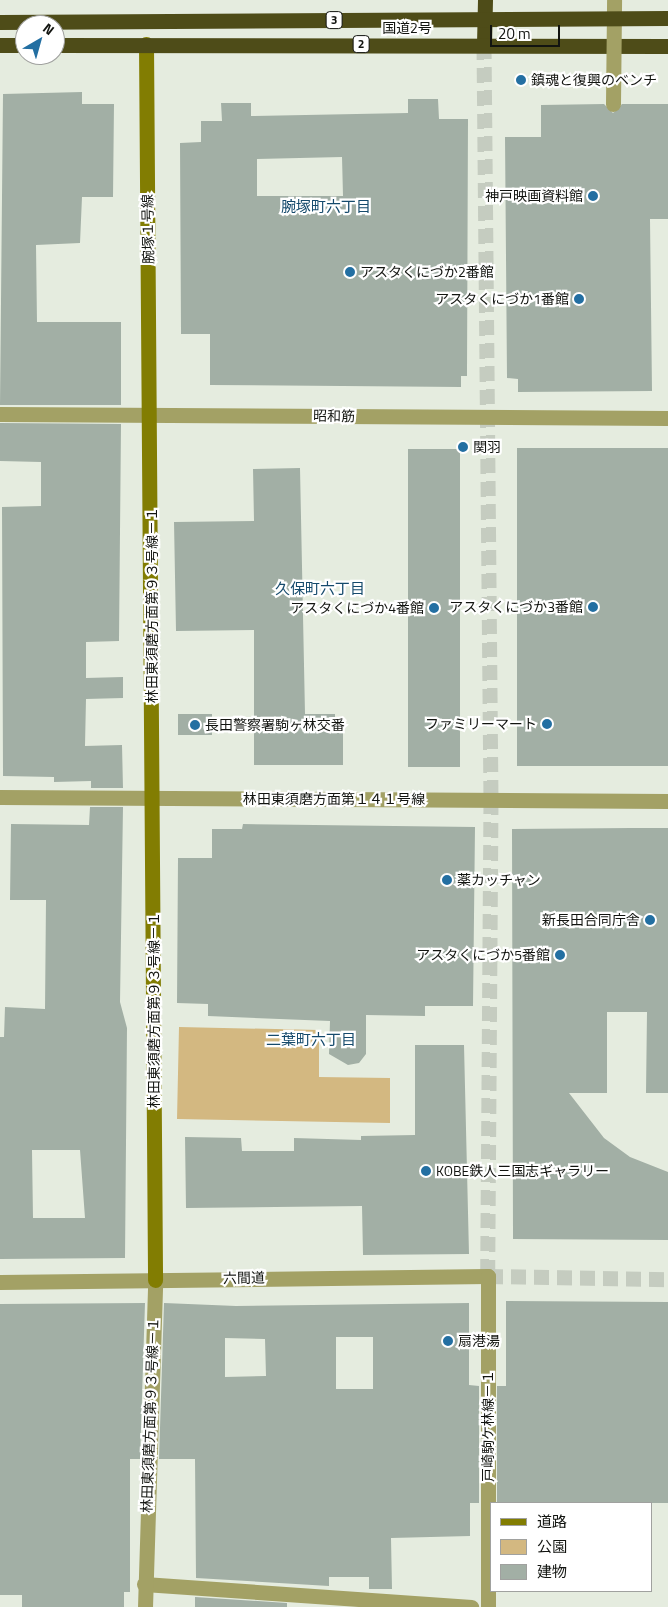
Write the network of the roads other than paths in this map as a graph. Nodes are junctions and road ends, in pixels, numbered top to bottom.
1 (485, 0) edge
2 (614, 0) edge
3 (668, 18) edge
4 (0, 22) edge
5 (146, 44) junction
6 (484, 44) junction
7 (0, 45) edge
8 (15, 45) edge
9 (65, 45) edge
10 (668, 46) edge
11 (613, 104) dead end
12 (151, 413) junction
13 (0, 414) edge
14 (668, 418) edge
15 (0, 797) edge
16 (153, 799) junction
17 (668, 801) edge
18 (488, 1276) joint
19 (155, 1280) junction
20 (0, 1282) edge
21 (144, 1584) junction
22 (145, 1607) edge
23 (471, 1607) edge
24 (488, 1607) edge

1 - 6 highway
2 - 11 street, bridge
3 - 4 highway, 3, bridge
5 - 6 highway, 国道2号 / 2
5 - 9 highway, 国道2号 / 2
5 - 12 street, 腕塚１号線
6 - 10 highway, 国道2号 / 2
7 - 8 highway
12 - 13 street, 昭和筋
12 - 14 street, 昭和筋
12 - 16 street, 林田東須磨方面第９３号線－１
15 - 16 street, 林田東須磨方面第１４１号線
16 - 17 street, 林田東須磨方面第１４１号線
16 - 19 street, 林田東須磨方面第９３号線－１
18 - 19 street, 六間道
18 - 24 street, 戸崎駒ケ林線－１
19 - 20 street, 六間道
19 - 21 street, 林田東須磨方面第９３号線－１
21 - 22 street, 林田東須磨方面第９３号線－１
21 - 23 street

